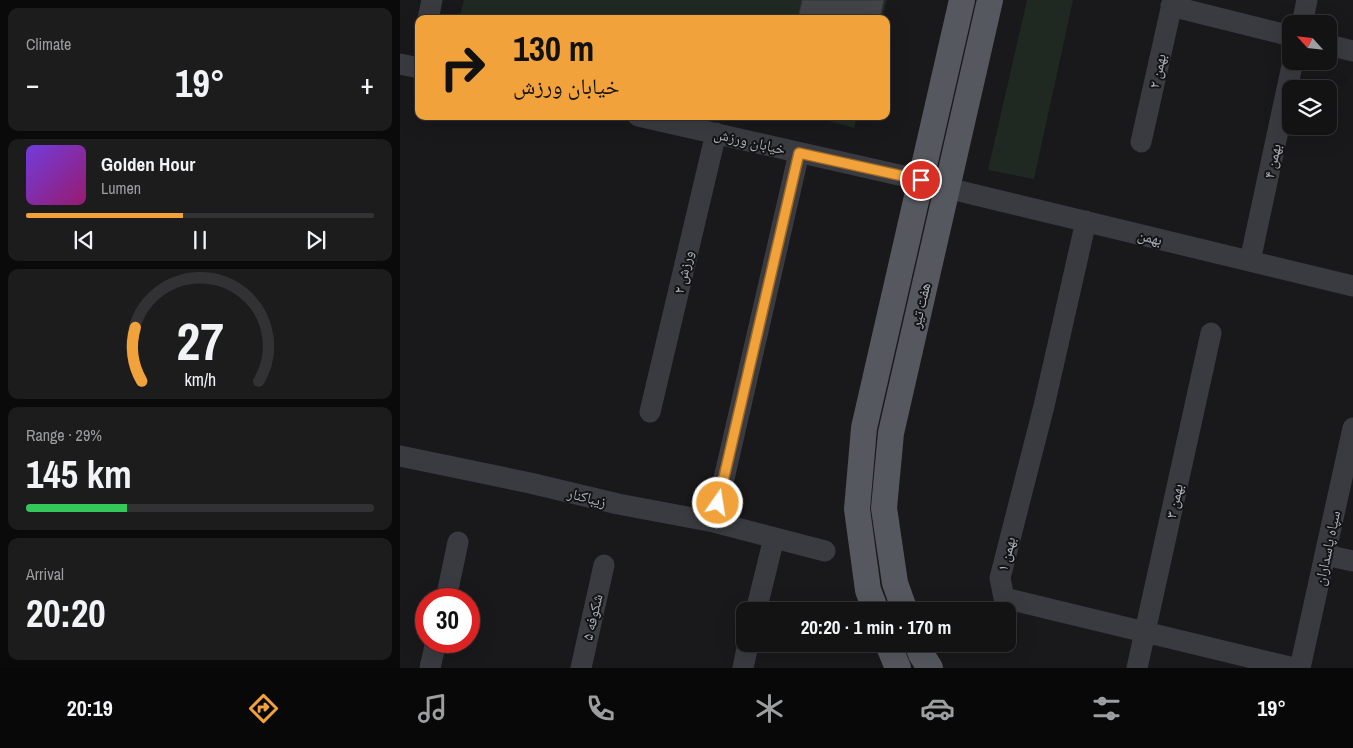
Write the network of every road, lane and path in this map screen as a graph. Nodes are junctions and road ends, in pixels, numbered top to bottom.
1 (432, 0) edge
2 (962, 0) edge
3 (990, 0) edge
4 (1307, 0) edge
5 (1172, 3) edge
6 (429, 15) edge
7 (1304, 15) edge
8 (1282, 34) edge
9 (1338, 47) edge
10 (1353, 50) edge
11 (1292, 70) edge
12 (656, 120) edge
13 (716, 133) junction
14 (1141, 142) dead end
15 (799, 153) junction
16 (921, 180) junction
17 (947, 188) junction
18 (1086, 221) junction
19 (1250, 261) junction
20 (1353, 286) edge
21 (1211, 333) dead end
22 (650, 412) dead end
23 (1353, 428) edge
24 (400, 456) edge
25 (714, 522) junction
26 (774, 538) junction
27 (458, 542) dead end
28 (825, 551) dead end
29 (1325, 555) junction
30 (1353, 562) edge
31 (604, 566) dead end
32 (448, 588) edge
33 (758, 602) edge
34 (873, 602) edge
35 (902, 602) edge
36 (1145, 632) junction
37 (746, 652) edge
38 (891, 652) edge
39 (920, 652) edge
40 (433, 653) edge
41 (430, 668) edge
42 (581, 668) edge
43 (742, 668) edge
44 (898, 668) edge
45 (930, 668) edge
46 (1137, 668) edge
47 (1294, 668) edge
48 (1300, 668) edge

1 - 6 street
2 - 16 main road, هفت تیر
3 - 17 main road, هفت تیر
4 - 7 street
5 - 8 street
5 - 14 street, بهمن ۲
9 - 10 street
11 - 19 street, بهمن ۴
12 - 13 street, خیابان ورزش
13 - 15 street, خیابان ورزش
13 - 22 street, ورزش ۲
15 - 16 street, خیابان ورزش
15 - 25 street
16 - 34 main road, هفت تیر
17 - 18 street, بهمن
17 - 35 main road, هفت تیر
18 - 19 street, بهمن
18 - 36 street, بهمن ۱
19 - 20 street, بهمن
21 - 36 street, بهمن ۳
23 - 29 street, سپاه پاسداران
24 - 25 street, زیباکنار
25 - 26 street, زیباکنار
26 - 28 street, زیباکنار
26 - 33 street
27 - 32 street
29 - 30 street
29 - 48 street, سپاه پاسداران
31 - 42 street, شکوفه ۵
36 - 46 street, بهمن ۳
36 - 47 street, بهمن ۱
37 - 43 street
38 - 44 main road
39 - 45 main road
40 - 41 street

